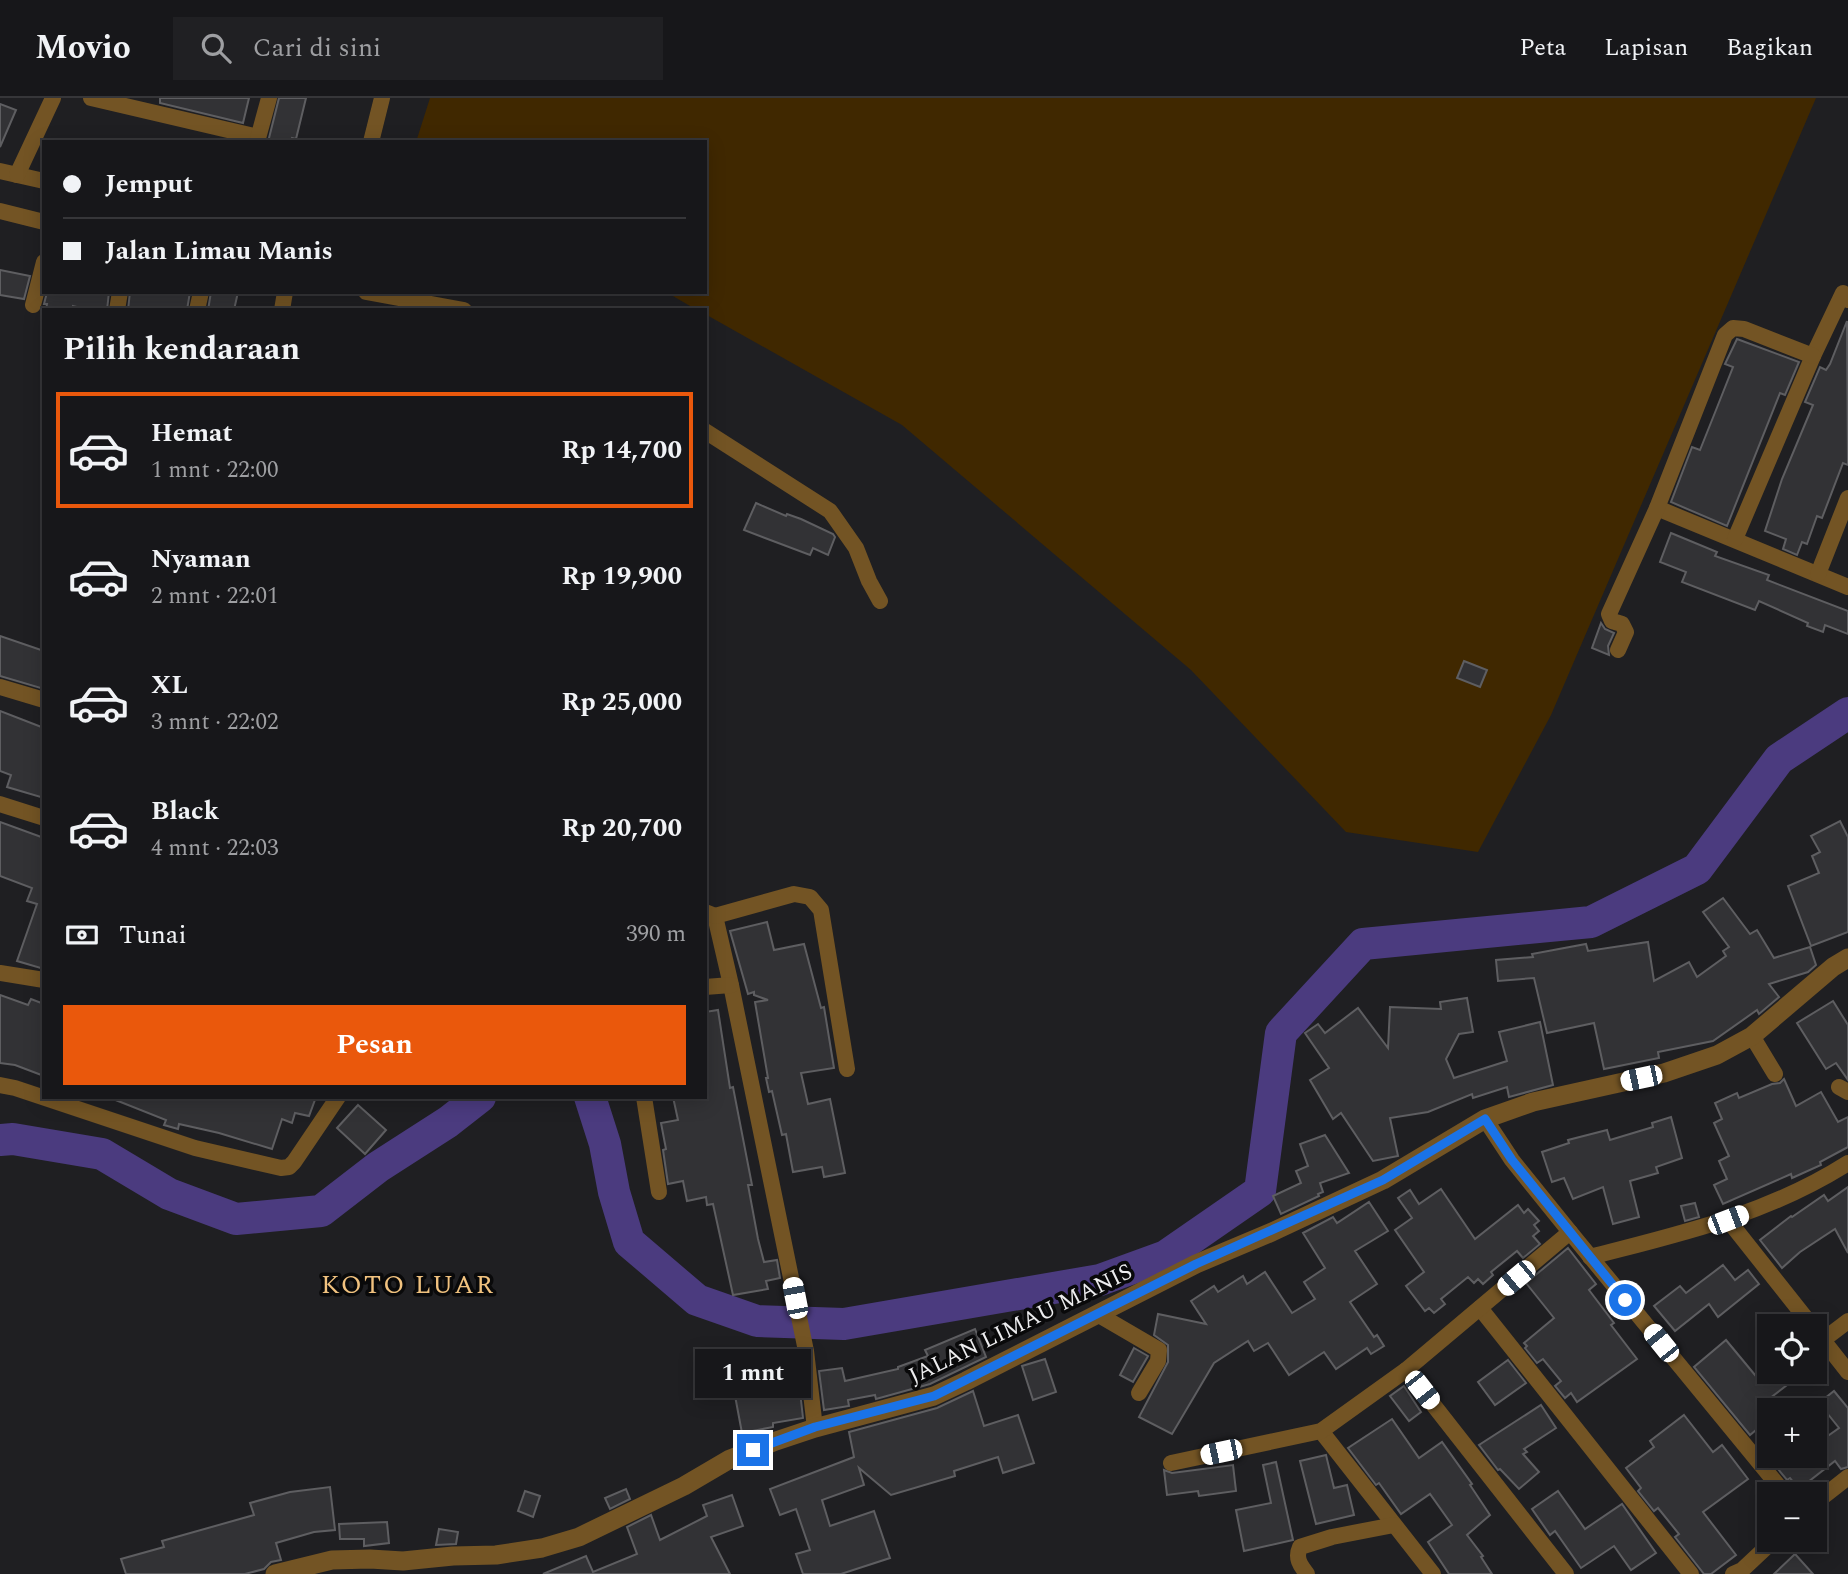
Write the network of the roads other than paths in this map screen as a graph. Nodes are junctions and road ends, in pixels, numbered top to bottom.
1 (52, 98) edge
2 (91, 98) edge
3 (269, 98) edge
4 (382, 98) edge
5 (257, 140) edge
6 (372, 140) edge
7 (0, 171) edge
8 (17, 175) junction
9 (42, 181) edge
10 (0, 211) edge
11 (42, 222) edge
12 (42, 270) edge
13 (373, 294) edge
14 (1848, 300) edge
15 (33, 305) dead end
16 (453, 308) edge
17 (1813, 356) junction
18 (707, 432) edge
19 (1848, 498) edge
20 (1657, 508) junction
21 (1735, 539) junction
22 (1818, 574) junction
23 (1848, 587) edge
24 (880, 601) dead end
25 (1618, 650) dead end
26 (0, 687) edge
27 (42, 699) edge
28 (0, 804) edge
29 (42, 817) edge
30 (710, 914) edge
31 (1848, 958) edge
32 (0, 973) edge
33 (42, 980) edge
34 (731, 985) junction
35 (707, 987) edge
36 (1752, 1036) junction
37 (846, 1069) dead end
38 (1775, 1074) dead end
39 (0, 1085) edge
40 (42, 1097) edge
41 (48, 1099) edge
42 (337, 1099) edge
43 (644, 1099) edge
44 (1485, 1119) junction
45 (1848, 1163) edge
46 (659, 1192) dead end
47 (1728, 1220) junction
48 (1570, 1232) junction
49 (1590, 1257) junction
50 (1480, 1308) junction
51 (1802, 1314) edge
52 (1099, 1315) junction
53 (1848, 1321) edge
54 (1827, 1328) edge
55 (1827, 1346) edge
56 (1406, 1370) junction
57 (1848, 1372) edge
58 (1139, 1392) dead end
59 (815, 1427) junction
60 (1321, 1432) junction
61 (1171, 1462) dead end
62 (1848, 1477) edge
63 (1775, 1482) edge
64 (1827, 1494) edge
65 (1394, 1525) junction
66 (1761, 1552) edge
67 (405, 1568) edge
68 (275, 1574) edge
69 (1307, 1574) edge
70 (1433, 1574) edge
71 (1566, 1574) edge
72 (1691, 1574) edge
73 (1733, 1574) edge

1 - 8 street
2 - 5 street
3 - 5 street
4 - 6 street
7 - 8 street
8 - 9 street
10 - 11 street
12 - 15 street
13 - 16 street
14 - 17 street
17 - 20 street
17 - 21 street
18 - 24 street
19 - 22 street
20 - 21 street
20 - 25 street
21 - 22 street
22 - 23 street
26 - 27 street
28 - 29 street
30 - 34 street
30 - 37 street
31 - 36 street, JALAN LIMAU MANIS
32 - 33 street
34 - 35 street
34 - 59 street
36 - 38 street
36 - 44 street, JALAN LIMAU MANIS
39 - 40 street
41 - 42 street
43 - 46 street
44 - 48 street
44 - 52 street, JALAN LIMAU MANIS
45 - 47 street
47 - 49 street
47 - 51 street
48 - 49 street
48 - 50 street
49 - 63 street
50 - 56 street
50 - 72 street
52 - 58 street
52 - 59 street, JALAN LIMAU MANIS
53 - 54 street
55 - 57 street
56 - 60 street
56 - 71 street
59 - 67 street, JALAN LIMAU MANIS
60 - 61 street
60 - 65 street
62 - 64 street
65 - 69 street
65 - 70 street
66 - 73 street
67 - 68 street, JALAN LIMAU MANIS

